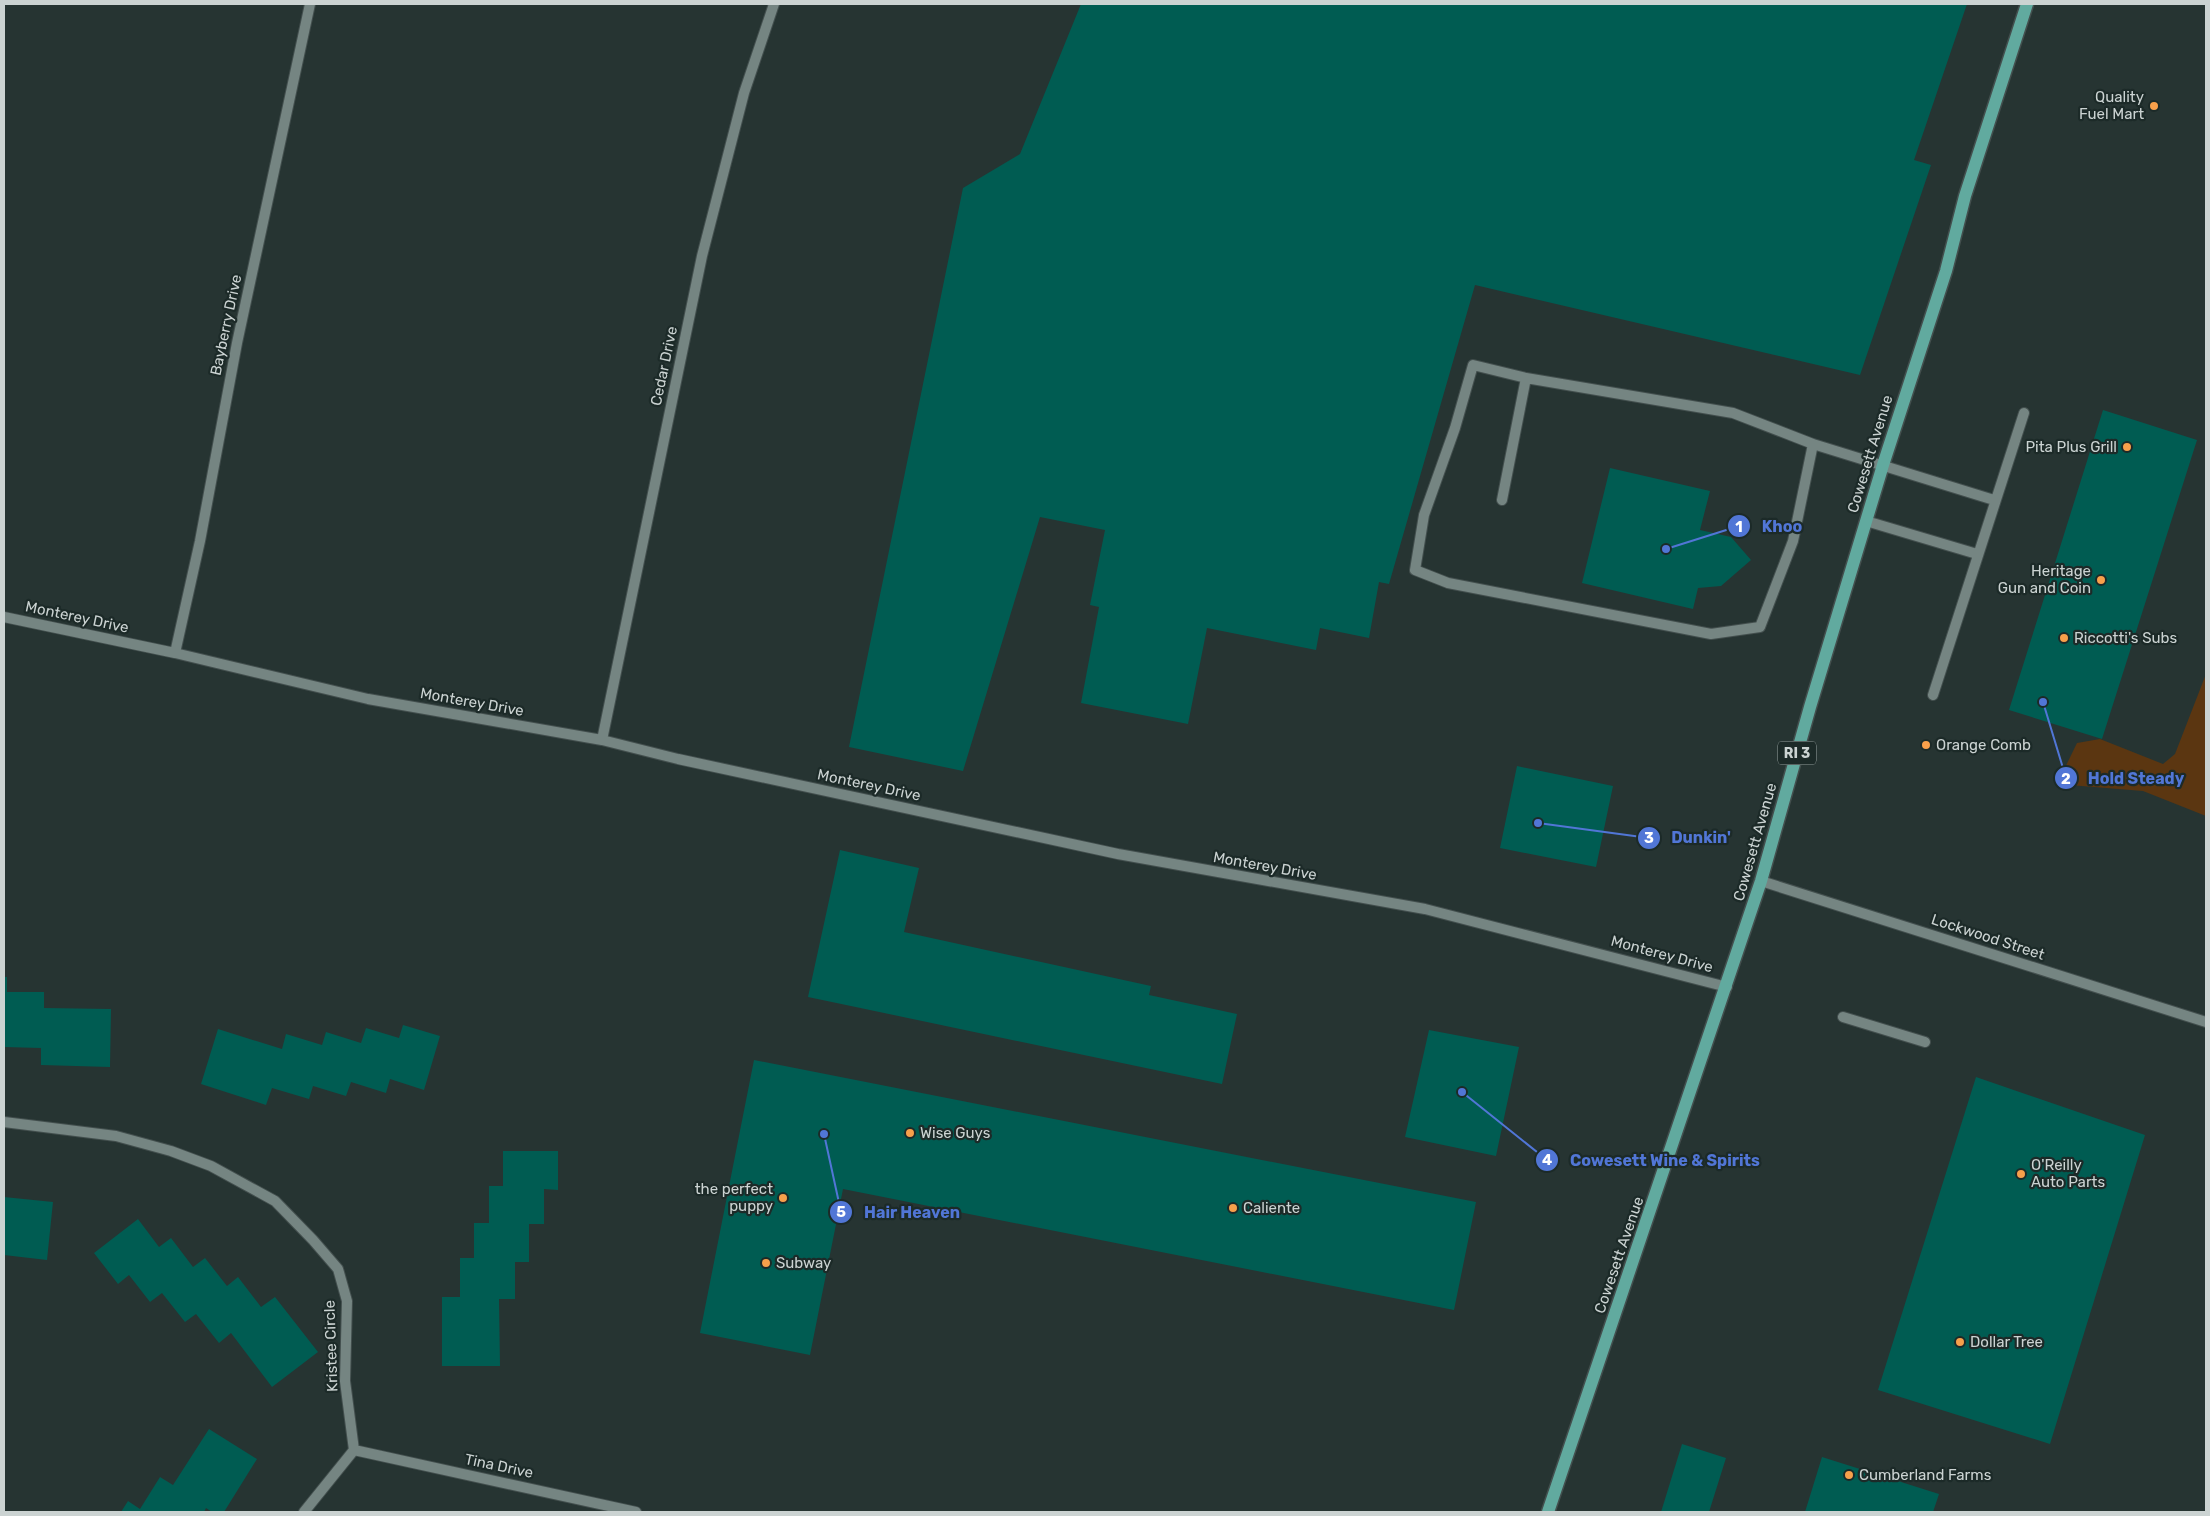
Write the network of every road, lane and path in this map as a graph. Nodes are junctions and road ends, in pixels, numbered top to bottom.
1 (310, 4) edge
2 (774, 4) edge
3 (2027, 4) edge
4 (1526, 378) junction
5 (2024, 413) dead end
6 (1813, 444) junction
7 (1883, 465) junction
8 (1502, 500) dead end
9 (1994, 500) junction
10 (1866, 521) junction
11 (1977, 554) junction
12 (4, 617) edge
13 (175, 653) junction
14 (1933, 695) dead end
15 (602, 740) junction
16 (1762, 881) junction
17 (1727, 987) junction
18 (1843, 1017) dead end
19 (2206, 1022) edge
20 (1925, 1042) dead end
21 (4, 1122) edge
22 (354, 1450) junction
23 (617, 1509) edge
24 (304, 1512) edge
25 (636, 1512) edge
26 (1548, 1512) edge

1 - 13 street, Bayberry Drive
2 - 15 street, Cedar Drive
3 - 7 main road, Cowesett Avenue / RI 3
4 - 6 street
4 - 6 street
4 - 8 street
5 - 9 street
6 - 7 street
7 - 9 street
7 - 10 main road, Cowesett Avenue / RI 3
9 - 11 street
10 - 11 street
10 - 16 main road, Cowesett Avenue / RI 3
11 - 14 street
12 - 13 street, Monterey Drive
13 - 15 street, Monterey Drive
15 - 17 street, Monterey Drive
16 - 17 main road, Cowesett Avenue / RI 3
16 - 19 street, Lockwood Street
17 - 26 main road, Cowesett Avenue / RI 3
18 - 20 street
21 - 22 street, Kristee Circle
22 - 23 street, Tina Drive
22 - 24 street
23 - 25 street, Tina Drive

